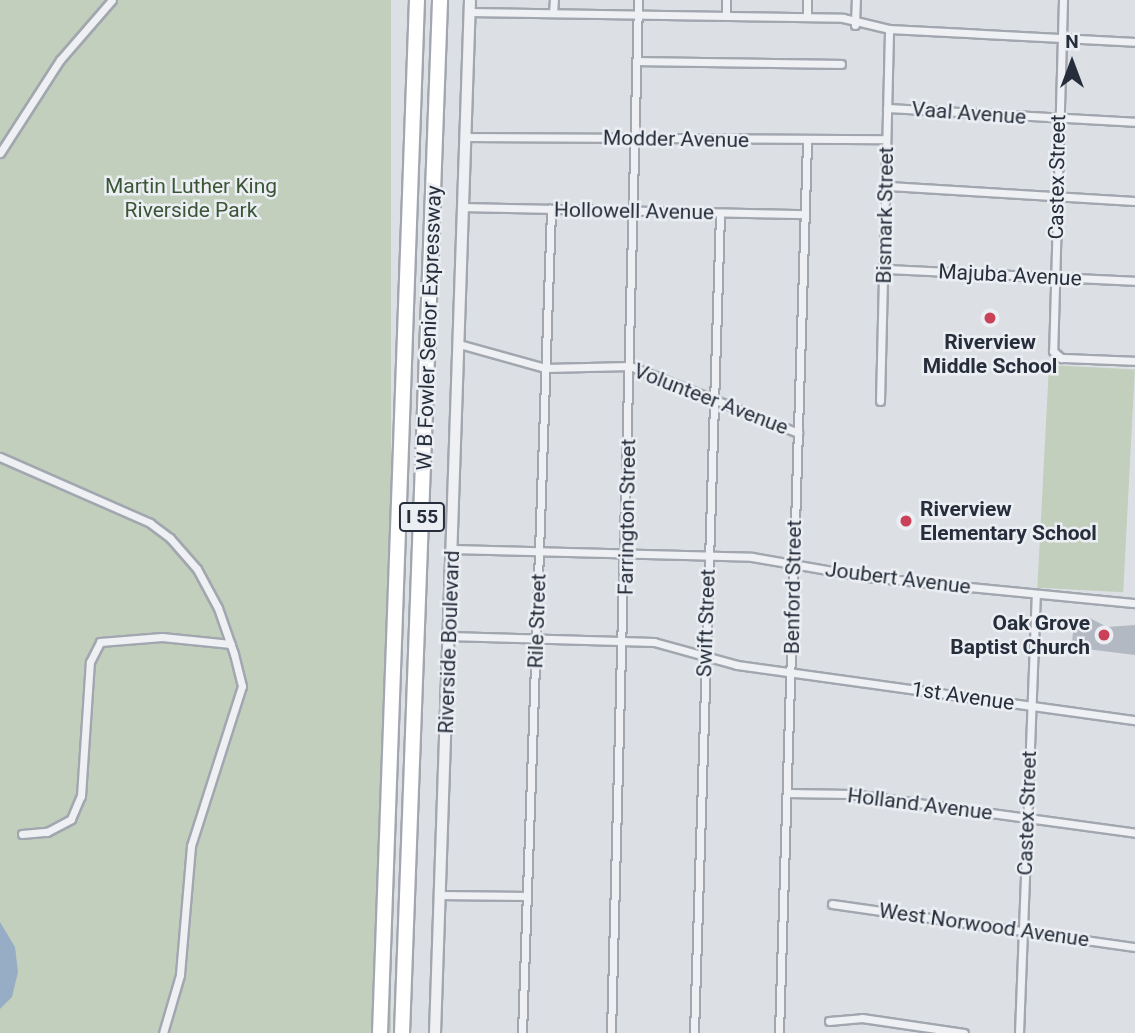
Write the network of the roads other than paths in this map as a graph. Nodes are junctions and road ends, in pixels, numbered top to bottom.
1 (112, 0) edge
2 (417, 0) edge
3 (440, 0) edge
4 (470, 0) edge
5 (554, 0) edge
6 (638, 0) edge
7 (726, 0) edge
8 (807, 0) edge
9 (856, 0) edge
10 (1063, 0) edge
11 (469, 12) junction
12 (553, 13) junction
13 (638, 15) junction
14 (726, 16) junction
15 (807, 17) junction
16 (855, 24) junction
17 (889, 29) junction
18 (1060, 38) junction
19 (1135, 42) edge
20 (636, 61) junction
21 (841, 64) dead end
22 (887, 108) junction
23 (1058, 118) junction
24 (1135, 122) edge
25 (466, 137) junction
26 (635, 138) junction
27 (886, 139) junction
28 (807, 141) junction
29 (0, 153) edge
30 (888, 186) junction
31 (1057, 197) junction
32 (1135, 201) edge
33 (464, 207) junction
34 (551, 209) junction
35 (634, 211) junction
36 (720, 212) junction
37 (804, 214) junction
38 (885, 269) junction
39 (1055, 276) junction
40 (1135, 281) edge
41 (459, 344) junction
42 (1135, 361) edge
43 (630, 366) junction
44 (545, 368) junction
45 (713, 399) junction
46 (880, 401) dead end
47 (798, 433) junction
48 (0, 457) edge
49 (452, 549) junction
50 (540, 551) junction
51 (628, 552) junction
52 (708, 555) junction
53 (793, 564) junction
54 (1036, 594) junction
55 (1135, 603) edge
56 (449, 636) junction
57 (536, 638) junction
58 (624, 640) junction
59 (231, 644) junction
60 (705, 659) junction
61 (792, 672) junction
62 (1031, 705) junction
63 (1135, 720) edge
64 (788, 793) junction
65 (1027, 816) junction
66 (1135, 833) edge
67 (22, 834) dead end
68 (440, 895) junction
69 (526, 896) junction
70 (832, 904) dead end
71 (1022, 930) junction
72 (1135, 947) edge
73 (829, 1021) dead end
74 (163, 1033) edge
75 (380, 1033) edge
76 (402, 1033) edge
77 (435, 1033) edge
78 (522, 1033) edge
79 (611, 1033) edge
80 (694, 1033) edge
81 (779, 1033) edge
82 (964, 1033) edge
83 (1019, 1033) edge

1 - 29 street
2 - 75 highway, W B Fowler Senior Expressway / I 55
3 - 76 highway, W B Fowler Senior Expressway / I 55
4 - 11 street, Riverside Boulevard
5 - 12 street
6 - 13 street, Farrington Street
7 - 14 street
8 - 15 street
9 - 16 street
10 - 18 street, Castex Street
11 - 12 street
11 - 25 street, Riverside Boulevard
12 - 13 street
13 - 14 street
13 - 20 street, Farrington Street
14 - 15 street
15 - 16 street
16 - 17 street
17 - 18 street
17 - 22 street, Bismark Street
18 - 19 street
18 - 23 street, Castex Street
20 - 21 street
20 - 26 street, Farrington Street
22 - 23 street, Vaal Avenue
22 - 27 street, Bismark Street
23 - 24 street, Vaal Avenue
23 - 31 street, Castex Street
25 - 26 street, Modder Avenue
25 - 33 street, Riverside Boulevard
26 - 28 street, Modder Avenue
26 - 35 street, Farrington Street
27 - 28 street, Modder Avenue
27 - 30 street, Bismark Street
28 - 37 street, Benford Street
30 - 31 street
30 - 38 street, Bismark Street
31 - 32 street
31 - 39 street, Castex Street
33 - 34 street, Hollowell Avenue
33 - 41 street, Riverside Boulevard
34 - 35 street, Hollowell Avenue
34 - 44 street, Rile Street
35 - 36 street, Hollowell Avenue
35 - 43 street, Farrington Street
36 - 37 street, Hollowell Avenue
36 - 45 street, Swift Street
37 - 47 street, Benford Street
38 - 39 street, Majuba Avenue
38 - 46 street, Bismark Street
39 - 40 street, Majuba Avenue
39 - 42 street, Castex Street
41 - 44 street, Volunteer Avenue
41 - 49 street, Riverside Boulevard
43 - 44 street, Volunteer Avenue
43 - 45 street, Volunteer Avenue
43 - 51 street, Farrington Street
44 - 50 street, Rile Street
45 - 47 street, Volunteer Avenue
45 - 52 street, Swift Street
47 - 53 street, Benford Street
48 - 59 street
49 - 50 street, Joubert Avenue
49 - 56 street, Riverside Boulevard
50 - 51 street, Joubert Avenue
50 - 57 street, Rile Street
51 - 52 street, Joubert Avenue
51 - 58 street, Farrington Street
52 - 53 street, Joubert Avenue
52 - 60 street, Swift Street
53 - 54 street, Joubert Avenue
53 - 61 street, Benford Street
54 - 55 street, Joubert Avenue
54 - 62 street, Castex Street
56 - 57 street, 1st Avenue
56 - 68 street, Riverside Boulevard
57 - 58 street, 1st Avenue
57 - 69 street, Rile Street
58 - 60 street, 1st Avenue
58 - 79 street, Farrington Street
59 - 67 street
59 - 74 street
60 - 61 street, 1st Avenue
60 - 80 street, Swift Street
61 - 62 street, 1st Avenue
61 - 64 street, Benford Street
62 - 63 street, 1st Avenue
62 - 65 street, Castex Street
64 - 65 street, Holland Avenue
64 - 81 street, Benford Street
65 - 66 street, Holland Avenue
65 - 71 street, Castex Street
68 - 69 street
68 - 77 street, Riverside Boulevard
69 - 78 street, Rile Street
70 - 71 street, West Norwood Avenue
71 - 72 street, West Norwood Avenue
71 - 83 street, Castex Street
73 - 82 street

